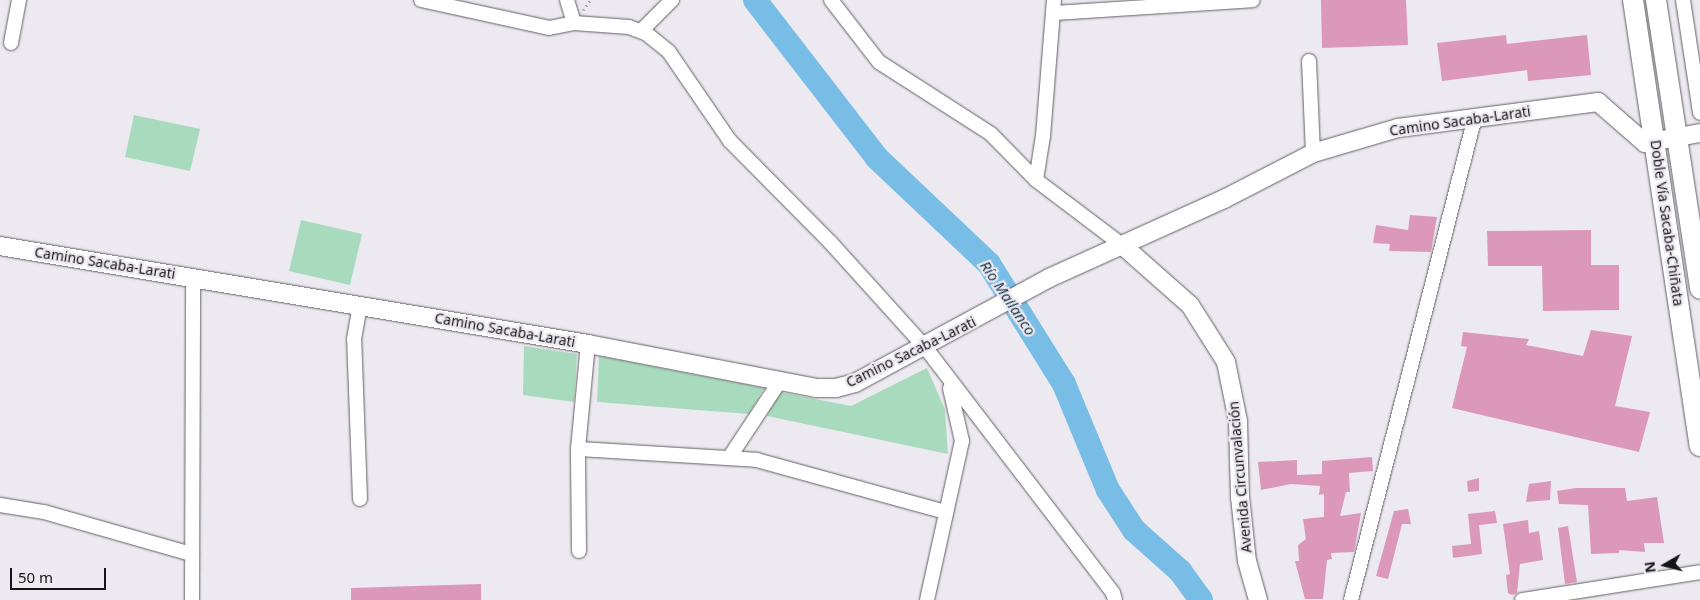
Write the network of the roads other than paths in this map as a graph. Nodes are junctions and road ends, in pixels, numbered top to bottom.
1 (18, 0) edge
2 (421, 0) edge
3 (567, 0) edge
4 (672, 0) edge
5 (830, 0) edge
6 (1253, 0) edge
7 (1633, 0) edge
8 (1656, 0) edge
9 (1682, 0) edge
10 (1054, 6) edge
11 (574, 23) junction
12 (640, 31) junction
13 (11, 42) dead end
14 (1309, 61) dead end
15 (1700, 113) edge
16 (1475, 117) junction
17 (1700, 133) edge
18 (1677, 139) junction
19 (1655, 143) junction
20 (1313, 153) junction
21 (1036, 180) junction
22 (1122, 245) junction
23 (0, 246) edge
24 (193, 278) junction
25 (1700, 289) edge
26 (360, 306) junction
27 (588, 344) junction
28 (925, 347) junction
29 (780, 381) junction
30 (948, 381) junction
31 (1700, 446) edge
32 (578, 449) junction
33 (729, 458) junction
34 (360, 499) dead end
35 (0, 505) edge
36 (946, 512) junction
37 (580, 552) dead end
38 (191, 554) junction
39 (1700, 572) edge
40 (1566, 597) edge
41 (192, 600) edge
42 (927, 600) edge
43 (1115, 600) edge
44 (1258, 600) edge
45 (1351, 600) edge
46 (1522, 600) edge

1 - 13 street
2 - 11 street
3 - 11 street
4 - 12 street
5 - 21 street
6 - 10 street
7 - 19 highway, Doble Vía Sacaba-Chiñata
8 - 18 highway, Doble Vía Sacaba-Chiñata
9 - 15 street
10 - 21 street
11 - 12 street
12 - 28 street
14 - 20 street
16 - 19 main road, Camino Sacaba-Larati
16 - 20 main road, Camino Sacaba-Larati
16 - 45 street
17 - 18 main road
18 - 19 main road
18 - 25 highway, Doble Vía Sacaba-Chiñata
19 - 31 highway, Doble Vía Sacaba-Chiñata
20 - 22 main road, Camino Sacaba-Larati
21 - 22 street
22 - 28 main road, Camino Sacaba-Larati
22 - 44 main road, Avenida Circunvalación
23 - 24 main road, Camino Sacaba-Larati
24 - 26 main road, Camino Sacaba-Larati
24 - 38 street
26 - 27 main road, Camino Sacaba-Larati
26 - 34 street
27 - 29 main road, Camino Sacaba-Larati
27 - 32 street
28 - 29 main road, Camino Sacaba-Larati
28 - 30 street
29 - 33 street
30 - 36 street
30 - 43 street
32 - 33 street
32 - 37 street
33 - 36 street
35 - 38 street
36 - 42 street
38 - 41 street
39 - 40 street
40 - 46 street

